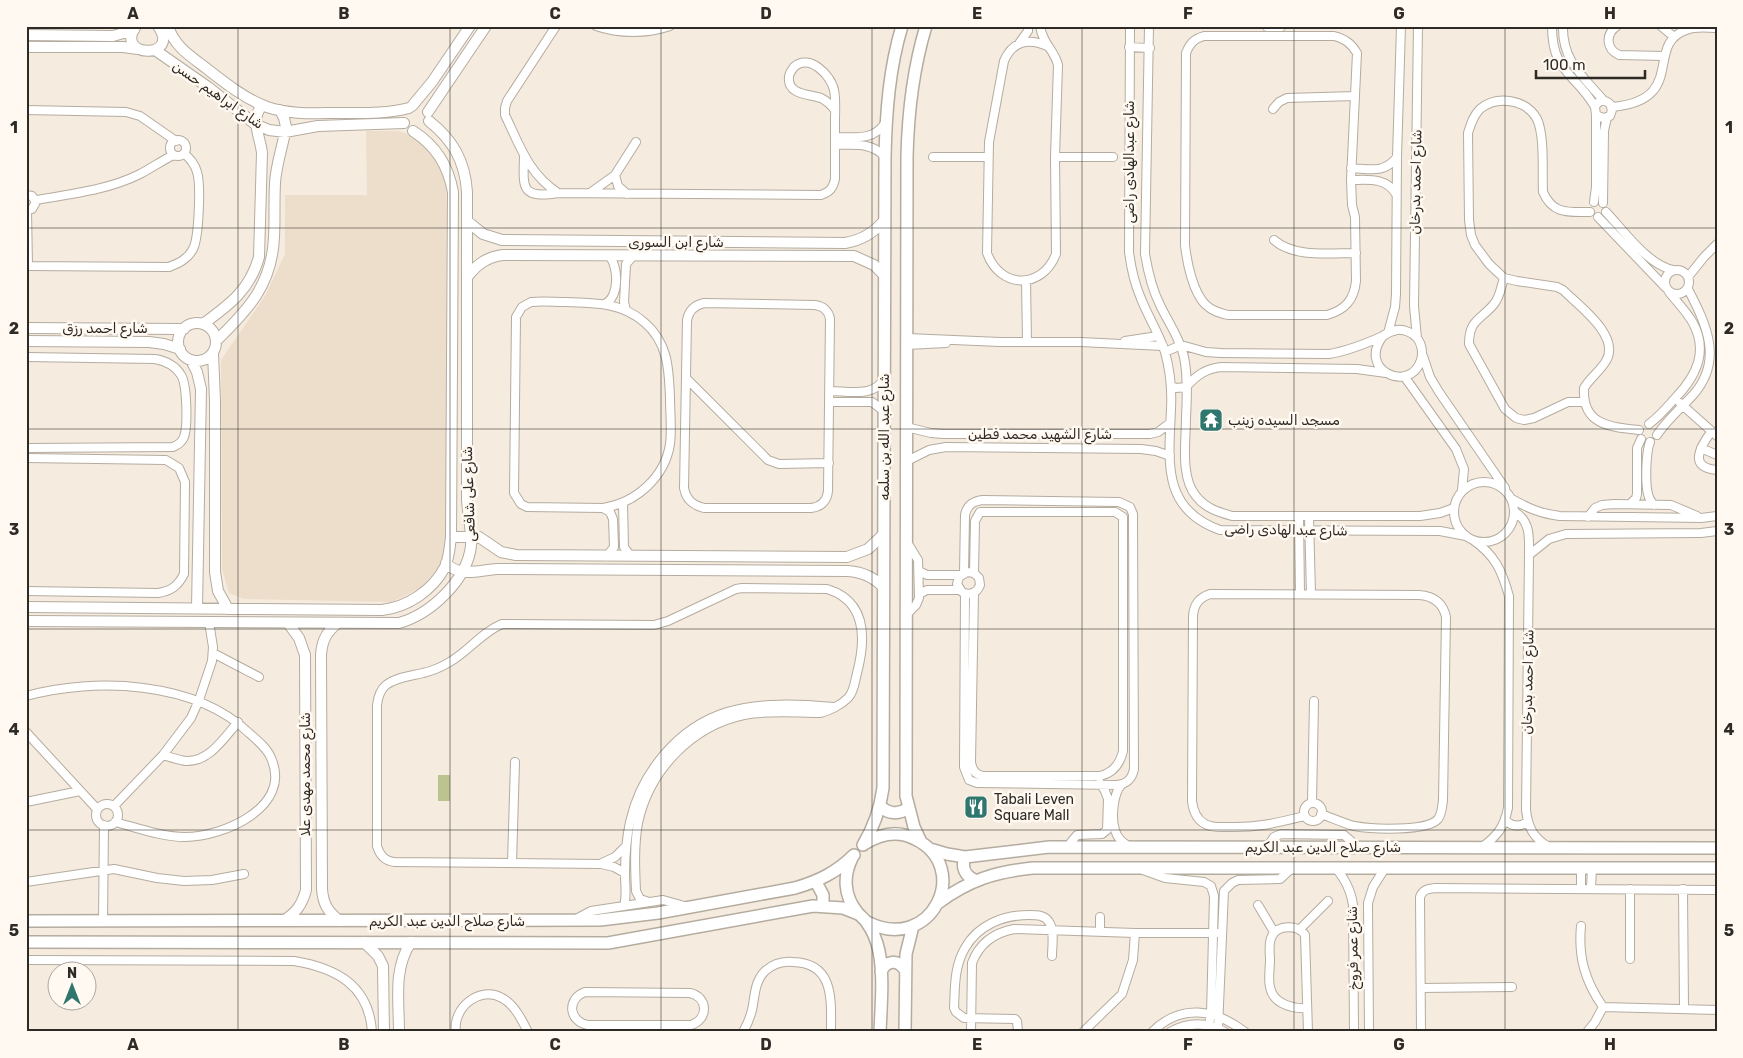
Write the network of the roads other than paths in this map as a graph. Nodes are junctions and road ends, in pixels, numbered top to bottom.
1 (470, 26) edge
2 (486, 26) edge
3 (556, 26) edge
4 (596, 26) edge
5 (670, 26) edge
6 (902, 26) edge
7 (926, 26) edge
8 (1028, 26) edge
9 (1040, 26) edge
10 (1130, 26) edge
11 (1149, 26) edge
12 (1267, 26) edge
13 (1281, 26) edge
14 (1401, 26) edge
15 (1418, 26) edge
16 (1617, 26) edge
17 (1661, 26) edge
18 (135, 28) edge
19 (164, 28) edge
20 (1717, 28) edge
21 (1552, 29) edge
22 (1563, 30) edge
23 (26, 35) edge
24 (1263, 36) junction
25 (1284, 36) junction
26 (1674, 37) junction
27 (1020, 42) junction
28 (1047, 46) junction
29 (26, 47) edge
30 (1129, 47) junction
31 (1150, 48) junction
32 (138, 49) junction
33 (155, 50) junction
34 (1664, 56) junction
35 (1355, 96) junction
36 (1604, 101) junction
37 (262, 105) junction
38 (410, 107) junction
39 (1612, 107) junction
40 (1273, 109) dead end
41 (26, 110) edge
42 (280, 110) junction
43 (836, 110) junction
44 (1596, 111) junction
45 (428, 117) junction
46 (1607, 117) junction
47 (886, 122) junction
48 (404, 123) junction
49 (255, 124) junction
50 (413, 131) junction
51 (285, 132) junction
52 (176, 141) junction
53 (835, 141) junction
54 (636, 142) dead end
55 (184, 153) junction
56 (174, 155) junction
57 (524, 156) junction
58 (885, 157) junction
59 (933, 157) dead end
60 (988, 157) junction
61 (1055, 157) junction
62 (1113, 157) dead end
63 (1397, 157) junction
64 (1351, 168) junction
65 (615, 175) junction
66 (1351, 180) junction
67 (558, 192) junction
68 (590, 193) junction
69 (627, 194) junction
70 (26, 195) edge
71 (1396, 195) junction
72 (36, 200) junction
73 (1594, 202) junction
74 (1603, 203) junction
75 (27, 210) edge
76 (1590, 212) junction
77 (1606, 212) junction
78 (1598, 217) junction
79 (884, 220) junction
80 (467, 221) junction
81 (1274, 240) dead end
82 (592, 241) junction
83 (741, 242) junction
84 (1717, 244) edge
85 (1356, 253) junction
86 (591, 255) junction
87 (608, 255) junction
88 (634, 255) junction
89 (741, 256) junction
90 (27, 266) edge
91 (1673, 270) junction
92 (884, 275) junction
93 (468, 276) junction
94 (1688, 277) junction
95 (1504, 278) junction
96 (1026, 280) junction
97 (1688, 289) junction
98 (1668, 290) junction
99 (604, 304) junction
100 (626, 310) junction
101 (203, 324) junction
102 (26, 328) edge
103 (184, 329) junction
104 (1386, 334) junction
105 (1158, 336) junction
106 (1417, 338) junction
107 (26, 341) edge
108 (216, 341) junction
109 (906, 342) junction
110 (1027, 342) junction
111 (1118, 343) junction
112 (1181, 344) junction
113 (180, 349) junction
114 (1164, 349) junction
115 (213, 353) junction
116 (1422, 356) junction
117 (26, 357) edge
118 (191, 360) junction
119 (1386, 373) junction
120 (1404, 376) junction
121 (686, 378) junction
122 (884, 378) junction
123 (1171, 386) junction
124 (1186, 387) junction
125 (830, 392) junction
126 (1675, 398) junction
127 (830, 402) junction
128 (1584, 402) junction
129 (1683, 406) junction
130 (884, 411) junction
131 (1170, 423) junction
132 (1649, 424) junction
133 (906, 427) junction
134 (1639, 430) junction
135 (1714, 434) edge
136 (1657, 435) junction
137 (1641, 440) junction
138 (1650, 442) junction
139 (26, 448) edge
140 (1701, 448) junction
141 (1717, 455) edge
142 (1170, 456) junction
143 (26, 458) edge
144 (906, 461) junction
145 (829, 463) junction
146 (1717, 470) edge
147 (1189, 483) junction
148 (1174, 490) junction
149 (1462, 490) junction
150 (1510, 495) junction
151 (1040, 501) junction
152 (1059, 501) junction
153 (623, 503) junction
154 (1630, 504) junction
155 (1654, 504) junction
156 (603, 508) junction
157 (1454, 508) junction
158 (1040, 512) junction
159 (1059, 512) junction
160 (1515, 512) junction
161 (1300, 516) junction
162 (1309, 516) junction
163 (1588, 516) junction
164 (1717, 516) edge
165 (1701, 518) junction
166 (185, 519) junction
167 (884, 519) junction
168 (906, 519) junction
169 (613, 523) junction
170 (623, 523) junction
171 (199, 524) junction
172 (185, 529) junction
173 (1300, 531) junction
174 (1309, 531) junction
175 (1717, 531) edge
176 (884, 534) junction
177 (471, 536) junction
178 (451, 537) junction
179 (1470, 538) junction
180 (906, 541) junction
181 (1529, 555) junction
182 (607, 556) junction
183 (633, 556) junction
184 (446, 564) junction
185 (919, 571) junction
186 (463, 572) junction
187 (974, 573) junction
188 (963, 574) junction
189 (884, 588) junction
190 (26, 591) edge
191 (962, 592) junction
192 (974, 593) junction
193 (919, 594) junction
194 (1300, 594) junction
195 (1311, 594) junction
196 (26, 607) edge
197 (197, 608) junction
198 (228, 609) junction
199 (264, 609) junction
200 (906, 616) junction
201 (26, 621) edge
202 (209, 622) junction
203 (263, 622) junction
204 (288, 623) junction
205 (338, 623) junction
206 (213, 653) junction
207 (1123, 661) junction
208 (1133, 661) junction
209 (259, 677) dead end
210 (26, 696) edge
211 (199, 700) junction
212 (1314, 701) dead end
213 (741, 712) junction
214 (968, 720) junction
215 (238, 722) junction
216 (26, 732) edge
217 (163, 755) junction
218 (515, 762) dead end
219 (1100, 780) junction
220 (1122, 784) junction
221 (80, 791) junction
222 (26, 802) edge
223 (1312, 803) junction
224 (114, 806) junction
225 (880, 806) junction
226 (908, 808) junction
227 (97, 809) junction
228 (1320, 816) junction
229 (1306, 818) junction
230 (1506, 821) junction
231 (115, 822) junction
232 (1528, 822) junction
233 (104, 825) junction
234 (1106, 832) junction
235 (1116, 832) junction
236 (1308, 834) junction
237 (1318, 834) junction
238 (863, 845) junction
239 (626, 846) junction
240 (926, 846) junction
241 (1267, 847) junction
242 (1358, 847) junction
243 (1425, 847) junction
244 (1069, 848) junction
245 (1133, 848) junction
246 (1481, 848) junction
247 (1550, 848) junction
248 (1642, 848) junction
249 (1717, 848) edge
250 (854, 855) junction
251 (626, 856) junction
252 (636, 856) junction
253 (965, 857) junction
254 (512, 863) junction
255 (601, 864) junction
256 (1139, 868) junction
257 (1292, 868) junction
258 (1336, 868) junction
259 (1385, 868) junction
260 (1425, 868) junction
261 (1586, 868) junction
262 (1641, 868) junction
263 (1717, 868) edge
264 (103, 869) junction
265 (626, 873) junction
266 (244, 874) dead end
267 (975, 880) junction
268 (26, 882) edge
269 (816, 882) junction
270 (626, 886) junction
271 (636, 886) junction
272 (1581, 888) junction
273 (1591, 888) junction
274 (1630, 888) junction
275 (1683, 889) junction
276 (1717, 890) edge
277 (1328, 901) dead end
278 (649, 902) junction
279 (938, 903) junction
280 (1258, 904) dead end
281 (624, 906) junction
282 (823, 906) junction
283 (690, 907) junction
284 (1354, 908) junction
285 (1368, 908) junction
286 (858, 914) junction
287 (1100, 917) dead end
288 (26, 921) edge
289 (103, 921) junction
290 (283, 921) junction
291 (317, 921) junction
292 (340, 921) junction
293 (572, 921) junction
294 (867, 922) junction
295 (913, 926) junction
296 (1582, 926) dead end
297 (1300, 929) junction
298 (1052, 930) junction
299 (1100, 932) junction
300 (1274, 932) junction
301 (1135, 933) junction
302 (1213, 934) junction
303 (1222, 934) junction
304 (26, 942) edge
305 (98, 942) junction
306 (318, 942) junction
307 (364, 942) junction
308 (411, 942) junction
309 (1052, 956) dead end
310 (1630, 958) dead end
311 (26, 960) edge
312 (48, 960) edge
313 (98, 960) joint
314 (400, 964) junction
315 (383, 966) junction
316 (905, 970) junction
317 (881, 972) junction
318 (1421, 988) junction
319 (1512, 988) dead end
320 (1602, 1007) junction
321 (1307, 1008) junction
322 (1684, 1009) junction
323 (1717, 1010) edge
324 (1211, 1014) junction
325 (1219, 1016) junction
326 (971, 1019) junction
327 (1209, 1025) junction
328 (620, 1028) edge
329 (1222, 1030) edge
330 (1589, 1031) edge
331 (372, 1032) edge
332 (384, 1032) edge
333 (399, 1032) edge
334 (456, 1032) edge
335 (528, 1032) edge
336 (743, 1032) edge
337 (830, 1032) edge
338 (880, 1032) edge
339 (905, 1032) edge
340 (971, 1032) edge
341 (1018, 1032) edge
342 (1083, 1032) edge
343 (1152, 1032) edge
344 (1170, 1032) edge
345 (1245, 1032) edge
346 (1308, 1032) edge
347 (1354, 1032) edge
348 (1369, 1032) edge
349 (1421, 1032) edge

1 - 38 street
2 - 45 street
3 - 57 street
4 - 5 street
6 - 47 main road, شارع عبد الله بن سلمه
7 - 109 main road, شارع عبد الله بن سلمه
8 - 27 street
9 - 28 street
10 - 30 street, شارع عبدالهادى راضى
11 - 31 street, شارع عبدالهادى راضى
12 - 13 street
12 - 24 street
13 - 25 street
14 - 63 street, شارع احمد بدرخان
15 - 106 street, شارع احمد بدرخان
16 - 34 street
17 - 26 street
18 - 23 street
18 - 32 street
19 - 33 street
19 - 37 street, شارع ابراهيم حسن
20 - 26 street
21 - 22 street
21 - 44 street
22 - 36 street
24 - 25 street
24 - 85 street
25 - 35 street
26 - 34 street
27 - 28 street
27 - 60 street
28 - 61 street
29 - 32 street
30 - 31 street
30 - 105 street, شارع عبدالهادى راضى
31 - 112 street, شارع عبدالهادى راضى
32 - 33 street
33 - 49 street, شارع ابراهيم حسن
34 - 39 street
35 - 40 street
35 - 64 street
36 - 39 street
36 - 44 street
37 - 42 street, شارع ابراهيم حسن
37 - 49 street
38 - 42 street, شارع ابراهيم حسن
38 - 45 street
38 - 48 street
39 - 46 street
41 - 52 street
42 - 51 street
43 - 43 street
43 - 53 street
44 - 46 street
44 - 73 street
45 - 50 street
45 - 80 street, شارع على شافعى
46 - 74 street
47 - 53 street
47 - 58 main road, شارع عبد الله بن سلمه
48 - 50 street
48 - 51 street, شارع ابراهيم حسن
49 - 51 street, شارع ابراهيم حسن
49 - 101 street
50 - 178 street, شارع على شافعى
51 - 108 street
52 - 55 street
52 - 56 street
53 - 58 street
53 - 69 street
54 - 65 street
55 - 56 street
55 - 90 street
56 - 72 street
57 - 67 street
57 - 67 street
58 - 79 main road, شارع عبد الله بن سلمه
59 - 60 street
60 - 96 street
61 - 62 street
61 - 96 street
63 - 64 street
63 - 71 street, شارع احمد بدرخان
64 - 66 street
65 - 68 street
65 - 69 street
66 - 71 street
66 - 85 street
67 - 68 street
68 - 69 street
70 - 72 street
71 - 104 street, شارع احمد بدرخان
72 - 75 street
73 - 74 street
73 - 76 street
74 - 77 street
75 - 90 street
76 - 78 street
76 - 95 street
77 - 78 street
77 - 91 street
78 - 98 street
79 - 83 street, شارع ابن السورى
79 - 92 main road, شارع عبد الله بن سلمه
80 - 82 street, شارع ابن السورى
80 - 93 street, شارع على شافعى
81 - 85 street
82 - 83 street, شارع ابن السورى
82 - 86 street
83 - 89 street
84 - 94 street
86 - 87 street, شارع ابن السورى
86 - 93 street, شارع ابن السورى
87 - 88 street, شارع ابن السورى
87 - 99 street
88 - 89 street, شارع ابن السورى
88 - 100 street
89 - 92 street, شارع ابن السورى
91 - 94 street
91 - 98 street
92 - 122 main road, شارع عبد الله بن سلمه
93 - 177 street, شارع على شافعى
94 - 97 street
95 - 128 street
95 - 128 street
96 - 110 street
97 - 98 street
97 - 129 street
98 - 126 street
99 - 100 street
99 - 156 street
100 - 153 street
101 - 103 street
101 - 108 street
102 - 103 street, شارع احمد رزق
103 - 113 street
104 - 106 street
104 - 112 street
104 - 119 street
105 - 111 street
105 - 114 street, شارع عبدالهادى راضى
106 - 116 street
107 - 113 street, شارع احمد رزق
108 - 115 street
109 - 110 street
109 - 133 main road, شارع عبد الله بن سلمه
110 - 111 street
111 - 114 street
112 - 114 street
112 - 124 street, شارع عبدالهادى راضى
113 - 118 street
114 - 123 street, شارع عبدالهادى راضى
115 - 118 street
115 - 198 street
116 - 120 street
116 - 150 street
117 - 139 street
118 - 171 street
119 - 120 street
119 - 124 street
120 - 149 street
121 - 125 street
121 - 145 street
121 - 145 street
122 - 125 street
122 - 130 main road, شارع عبد الله بن سلمه
123 - 124 street
123 - 131 street, شارع عبدالهادى راضى
124 - 147 street, شارع عبدالهادى راضى
125 - 127 street
126 - 129 street
126 - 132 street
127 - 130 street
127 - 145 street
128 - 134 street
129 - 135 street
129 - 136 street
130 - 167 main road, شارع عبد الله بن سلمه
131 - 133 street, شارع الشهيد محمد فطين
131 - 142 street, شارع عبدالهادى راضى
132 - 134 street
132 - 136 street
133 - 144 main road, شارع عبد الله بن سلمه
134 - 137 street
135 - 140 street
136 - 138 street
137 - 138 street
137 - 154 street
138 - 155 street
140 - 141 street
140 - 146 street
142 - 144 street, شارع الشهيد محمد فطين
142 - 148 street, شارع عبدالهادى راضى
143 - 166 street
144 - 168 main road, شارع عبد الله بن سلمه
147 - 148 street
147 - 161 street, شارع عبدالهادى راضى
148 - 173 street, شارع عبدالهادى راضى
149 - 150 street
149 - 157 street
150 - 160 street
150 - 163 street
151 - 152 street
151 - 158 street
151 - 188 street
152 - 159 street
152 - 208 street
153 - 156 street
153 - 170 street
154 - 155 street
154 - 163 street
155 - 165 street
156 - 169 street
157 - 162 street, شارع عبدالهادى راضى
157 - 179 street
158 - 159 street
158 - 187 street
159 - 207 street
160 - 179 street
160 - 181 street, شارع احمد بدرخان
161 - 162 street, شارع عبدالهادى راضى
161 - 173 street
162 - 174 street
163 - 165 street
164 - 165 street
166 - 171 street
166 - 172 street
167 - 168 main road
167 - 176 main road, شارع عبد الله بن سلمه
168 - 180 main road, شارع عبد الله بن سلمه
169 - 170 street
169 - 182 street
170 - 183 street
171 - 172 street
171 - 197 street
172 - 190 street
173 - 174 street, شارع عبدالهادى راضى
173 - 194 street
174 - 179 street, شارع عبدالهادى راضى
174 - 195 street
175 - 181 street
176 - 183 street
176 - 189 main road, شارع عبد الله بن سلمه
177 - 178 street
177 - 182 street
177 - 186 street, شارع على شافعى
178 - 184 street, شارع على شافعى
179 - 230 street, شارع احمد بدرخان
180 - 185 street
180 - 200 main road, شارع عبد الله بن سلمه
181 - 232 street, شارع احمد بدرخان
182 - 183 street
184 - 186 street
184 - 199 street, شارع على شافعى
185 - 188 street
185 - 193 street
186 - 189 street
186 - 205 street, شارع على شافعى
187 - 188 street
187 - 192 street
188 - 191 street
189 - 225 main road, شارع عبد الله بن سلمه
191 - 192 street
191 - 193 street
191 - 214 street
192 - 214 street
193 - 200 street
194 - 195 street
194 - 229 street
195 - 228 street
196 - 197 street, شارع على شافعى
197 - 198 street, شارع على شافعى
198 - 199 street, شارع على شافعى
199 - 203 street
200 - 226 main road, شارع عبد الله بن سلمه
201 - 202 street, شارع على شافعى
202 - 203 street, شارع على شافعى
202 - 206 street
203 - 204 street, شارع على شافعى
204 - 205 street, شارع على شافعى
204 - 290 street, شارع محمد مهدى علا
205 - 292 street, شارع محمد مهدى علا
206 - 209 street
206 - 211 street
207 - 208 street
207 - 219 street
208 - 220 street
210 - 211 street
211 - 215 street
211 - 217 street
212 - 223 street
213 - 239 street
213 - 252 street
213 - 254 street
214 - 219 street
215 - 217 street
215 - 231 street
216 - 221 street
217 - 224 street
218 - 254 street
219 - 220 street
219 - 234 street
220 - 235 street
221 - 222 street
221 - 227 street
223 - 228 street
223 - 229 street
224 - 227 street
224 - 231 street
225 - 226 main road
225 - 238 main road, شارع عبد الله بن سلمه
226 - 240 main road, شارع عبد الله بن سلمه
227 - 233 street
228 - 229 street
228 - 237 street
229 - 236 street
230 - 232 street
230 - 246 street
231 - 233 street
232 - 247 street, شارع احمد بدرخان
233 - 264 street
234 - 235 street
234 - 244 street
235 - 245 street
236 - 237 street
236 - 241 street
237 - 242 street
238 - 240 main road
238 - 250 main road
239 - 251 street
239 - 255 street
240 - 253 main road, شارع صلاح الدين عبد الكريم
240 - 279 main road
241 - 242 main road, شارع صلاح الدين عبد الكريم
241 - 245 main road, شارع صلاح الدين عبد الكريم
242 - 243 main road, شارع صلاح الدين عبد الكريم
243 - 246 main road, شارع صلاح الدين عبد الكريم
243 - 260 main road
244 - 245 main road, شارع صلاح الدين عبد الكريم
244 - 253 main road, شارع صلاح الدين عبد الكريم
246 - 247 main road, شارع صلاح الدين عبد الكريم
247 - 248 main road, شارع صلاح الدين عبد الكريم
248 - 249 main road, شارع صلاح الدين عبد الكريم
248 - 262 main road
250 - 269 main road, شارع صلاح الدين عبد الكريم
250 - 286 main road
251 - 252 street
251 - 265 street
252 - 271 street
253 - 267 main road
254 - 255 street
255 - 265 street
256 - 257 main road, شارع صلاح الدين عبد الكريم
256 - 267 main road, شارع صلاح الدين عبد الكريم
256 - 302 street
257 - 258 main road, شارع صلاح الدين عبد الكريم
257 - 303 street
258 - 259 main road, شارع صلاح الدين عبد الكريم
258 - 284 street, شارع عمر فروخ
259 - 260 main road, شارع صلاح الدين عبد الكريم
259 - 285 street, شارع عمر فروخ
260 - 261 main road, شارع صلاح الدين عبد الكريم
261 - 262 main road, شارع صلاح الدين عبد الكريم
261 - 272 street
261 - 273 street
262 - 263 main road, شارع صلاح الدين عبد الكريم
264 - 266 street
264 - 268 street
264 - 289 street
265 - 270 street
267 - 279 main road, شارع صلاح الدين عبد الكريم
269 - 282 main road
269 - 283 main road, شارع صلاح الدين عبد الكريم
270 - 271 street
270 - 281 street
271 - 278 street
272 - 273 street
272 - 318 street
273 - 274 street
274 - 275 street
274 - 310 street
275 - 276 street
275 - 322 street
277 - 297 street
278 - 281 street
278 - 283 street
279 - 295 main road
280 - 300 street
281 - 293 street
282 - 286 main road, شارع صلاح الدين عبد الكريم
282 - 308 main road, شارع صلاح الدين عبد الكريم
283 - 293 main road, شارع صلاح الدين عبد الكريم
284 - 285 street
284 - 347 street, شارع عمر فروخ
285 - 348 street, شارع عمر فروخ
286 - 294 main road
287 - 299 street
288 - 289 main road, شارع صلاح الدين عبد الكريم
289 - 290 main road, شارع صلاح الدين عبد الكريم
290 - 291 main road, شارع صلاح الدين عبد الكريم
291 - 292 main road, شارع صلاح الدين عبد الكريم
291 - 306 main road
292 - 293 main road, شارع صلاح الدين عبد الكريم
294 - 295 main road
294 - 317 main road
295 - 316 main road
296 - 320 street
297 - 300 street
297 - 321 street
298 - 299 street
298 - 309 street
298 - 326 street
298 - 326 street
299 - 301 street
300 - 321 street
301 - 302 street
301 - 342 street
302 - 303 street
302 - 324 street
303 - 325 street
304 - 305 main road, شارع صلاح الدين عبد الكريم
305 - 306 main road, شارع صلاح الدين عبد الكريم
305 - 313 street
306 - 307 main road, شارع صلاح الدين عبد الكريم
307 - 308 main road, شارع صلاح الدين عبد الكريم
307 - 315 street
308 - 314 street
311 - 312 street
313 - 331 street
314 - 315 street
314 - 333 street
315 - 332 street
316 - 317 main road
316 - 339 main road
317 - 338 main road
318 - 319 street
318 - 349 street
320 - 322 street
320 - 330 street
321 - 346 street
322 - 323 street
324 - 325 street
324 - 327 street
324 - 343 street
325 - 329 street
325 - 345 street
326 - 340 street
326 - 341 street
327 - 329 street
327 - 344 street
328 - 328 street
334 - 335 street
336 - 337 street

